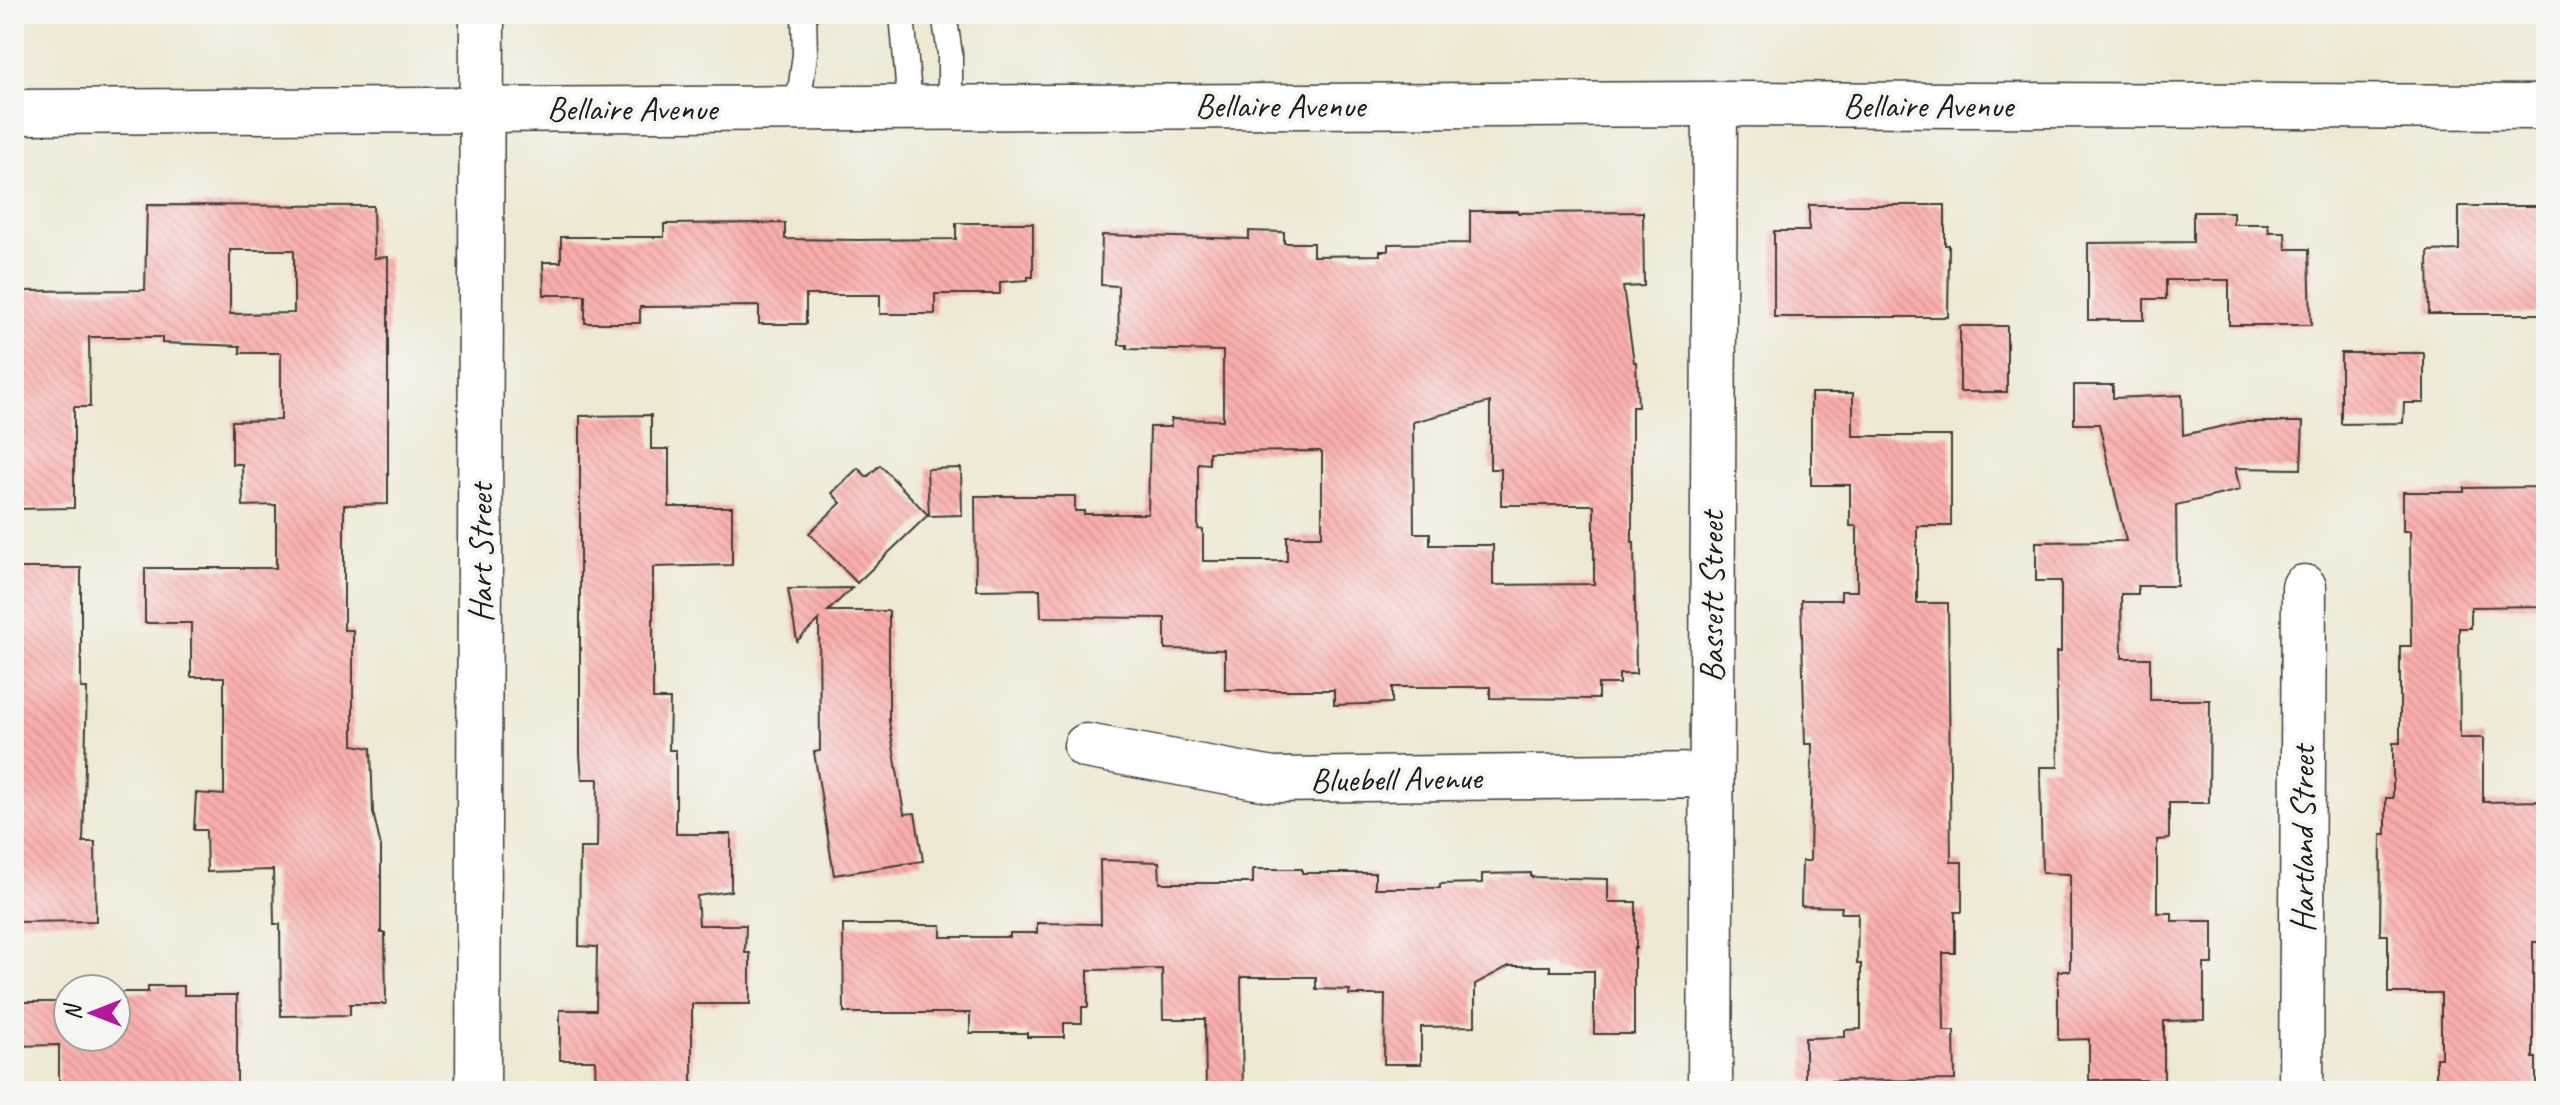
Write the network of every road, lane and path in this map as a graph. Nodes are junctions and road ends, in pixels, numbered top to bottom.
1 (482, 14) edge
2 (804, 14) edge
3 (902, 14) edge
4 (944, 14) edge
5 (1715, 104) junction
6 (798, 107) junction
7 (930, 107) junction
8 (2546, 107) edge
9 (482, 109) junction
10 (14, 112) edge
11 (2304, 587) dead end
12 (1086, 746) dead end
13 (1710, 775) junction
14 (478, 1091) edge
15 (1710, 1091) edge
16 (2301, 1091) edge

1 - 9 street, Hart Street
2 - 6 lane
3 - 7 lane
4 - 7 lane
5 - 7 street, Bellaire Avenue
5 - 8 street, Bellaire Avenue
5 - 13 street, Bassett Street
6 - 7 street, Bellaire Avenue
6 - 9 street, Bellaire Avenue
9 - 10 street, Bellaire Avenue
9 - 14 street, Hart Street
11 - 16 street, Hartland Street
12 - 13 street, Bluebell Avenue
13 - 15 street, Bassett Street

